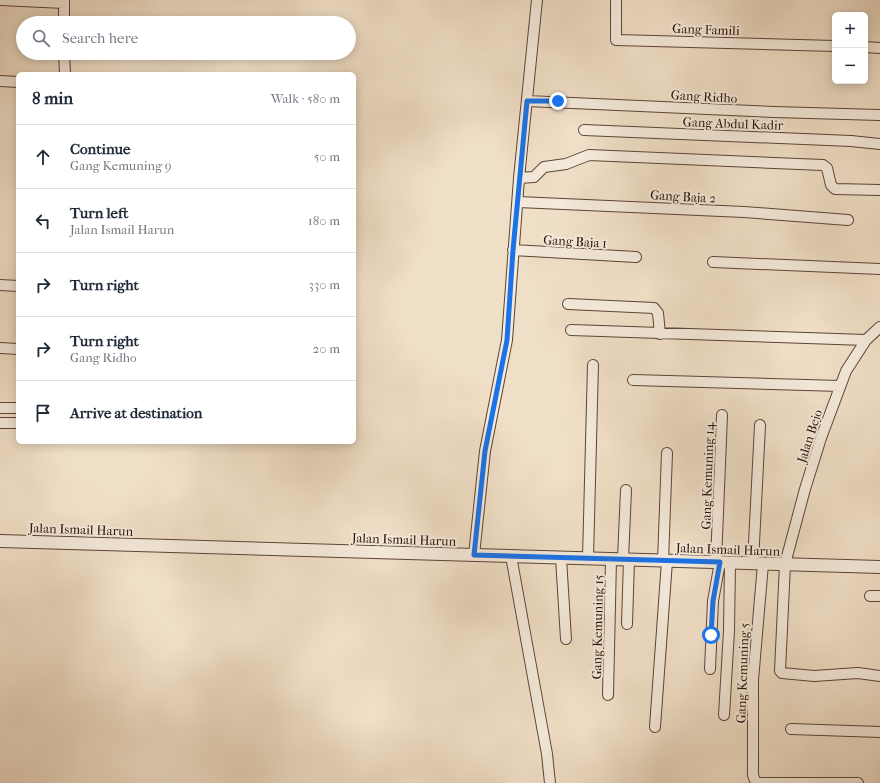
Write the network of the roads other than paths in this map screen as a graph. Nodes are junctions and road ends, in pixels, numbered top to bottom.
1 (0, 0) edge
2 (537, 0) edge
3 (616, 0) edge
4 (64, 1) edge
5 (64, 16) edge
6 (832, 46) edge
7 (868, 47) edge
8 (880, 48) edge
9 (64, 60) edge
10 (65, 72) edge
11 (0, 81) edge
12 (16, 82) edge
13 (527, 101) junction
14 (880, 115) edge
15 (584, 130) dead end
16 (880, 144) edge
17 (527, 178) junction
18 (880, 190) edge
19 (518, 202) junction
20 (848, 220) dead end
21 (513, 250) junction
22 (636, 257) dead end
23 (713, 262) dead end
24 (880, 269) edge
25 (0, 285) edge
26 (16, 286) edge
27 (568, 304) dead end
28 (880, 327) edge
29 (571, 330) dead end
30 (660, 334) junction
31 (866, 340) junction
32 (0, 348) edge
33 (16, 349) edge
34 (593, 365) dead end
35 (633, 380) dead end
36 (840, 386) junction
37 (0, 408) edge
38 (16, 408) edge
39 (722, 415) dead end
40 (0, 423) edge
41 (16, 423) edge
42 (760, 425) dead end
43 (667, 453) dead end
44 (626, 490) dead end
45 (0, 541) edge
46 (474, 555) junction
47 (511, 556) junction
48 (561, 558) junction
49 (588, 558) junction
50 (621, 559) junction
51 (665, 561) junction
52 (722, 562) junction
53 (758, 563) junction
54 (785, 564) junction
55 (880, 567) edge
56 (627, 624) dead end
57 (566, 639) dead end
58 (710, 669) dead end
59 (880, 676) edge
60 (608, 695) dead end
61 (724, 715) dead end
62 (655, 727) dead end
63 (791, 729) dead end
64 (880, 732) edge
65 (550, 783) edge
66 (756, 783) edge
67 (858, 783) edge

1 - 4 street
2 - 13 street
3 - 6 street, Gang Famili
4 - 5 street
7 - 8 street
9 - 10 street
11 - 12 street
13 - 14 street, Gang Ridho
13 - 17 street
15 - 16 street, Gang Abdul Kadir
17 - 18 street
17 - 19 street
19 - 20 street, Gang Baja 2
19 - 21 street
21 - 22 street, Gang Baja 1
21 - 46 street
23 - 24 street
25 - 26 street
27 - 30 street
28 - 31 street, Jalan Bejo
29 - 30 street
30 - 31 street
31 - 36 street, Jalan Bejo
32 - 33 street
34 - 49 street
35 - 36 street
36 - 54 street, Jalan Bejo
37 - 38 street
39 - 52 street, Gang Kemuning 14
40 - 41 street
42 - 53 street, Gang Kemuning 5
43 - 51 street
44 - 50 street
45 - 46 street, Jalan Ismail Harun
46 - 47 street, Jalan Ismail Harun
47 - 48 street, Jalan Ismail Harun
47 - 65 street
48 - 49 street, Jalan Ismail Harun
48 - 57 street
49 - 50 street, Jalan Ismail Harun
50 - 51 street, Jalan Ismail Harun
50 - 56 street
50 - 60 street, Gang Kemuning 15
51 - 52 street, Jalan Ismail Harun
51 - 62 street
52 - 53 street, Jalan Ismail Harun
52 - 58 street
52 - 61 street
53 - 54 street, Jalan Ismail Harun
53 - 66 street, Gang Kemuning 5
54 - 55 street, Jalan Ismail Harun
54 - 59 street, Jalan Bejo
63 - 64 street
66 - 67 street

